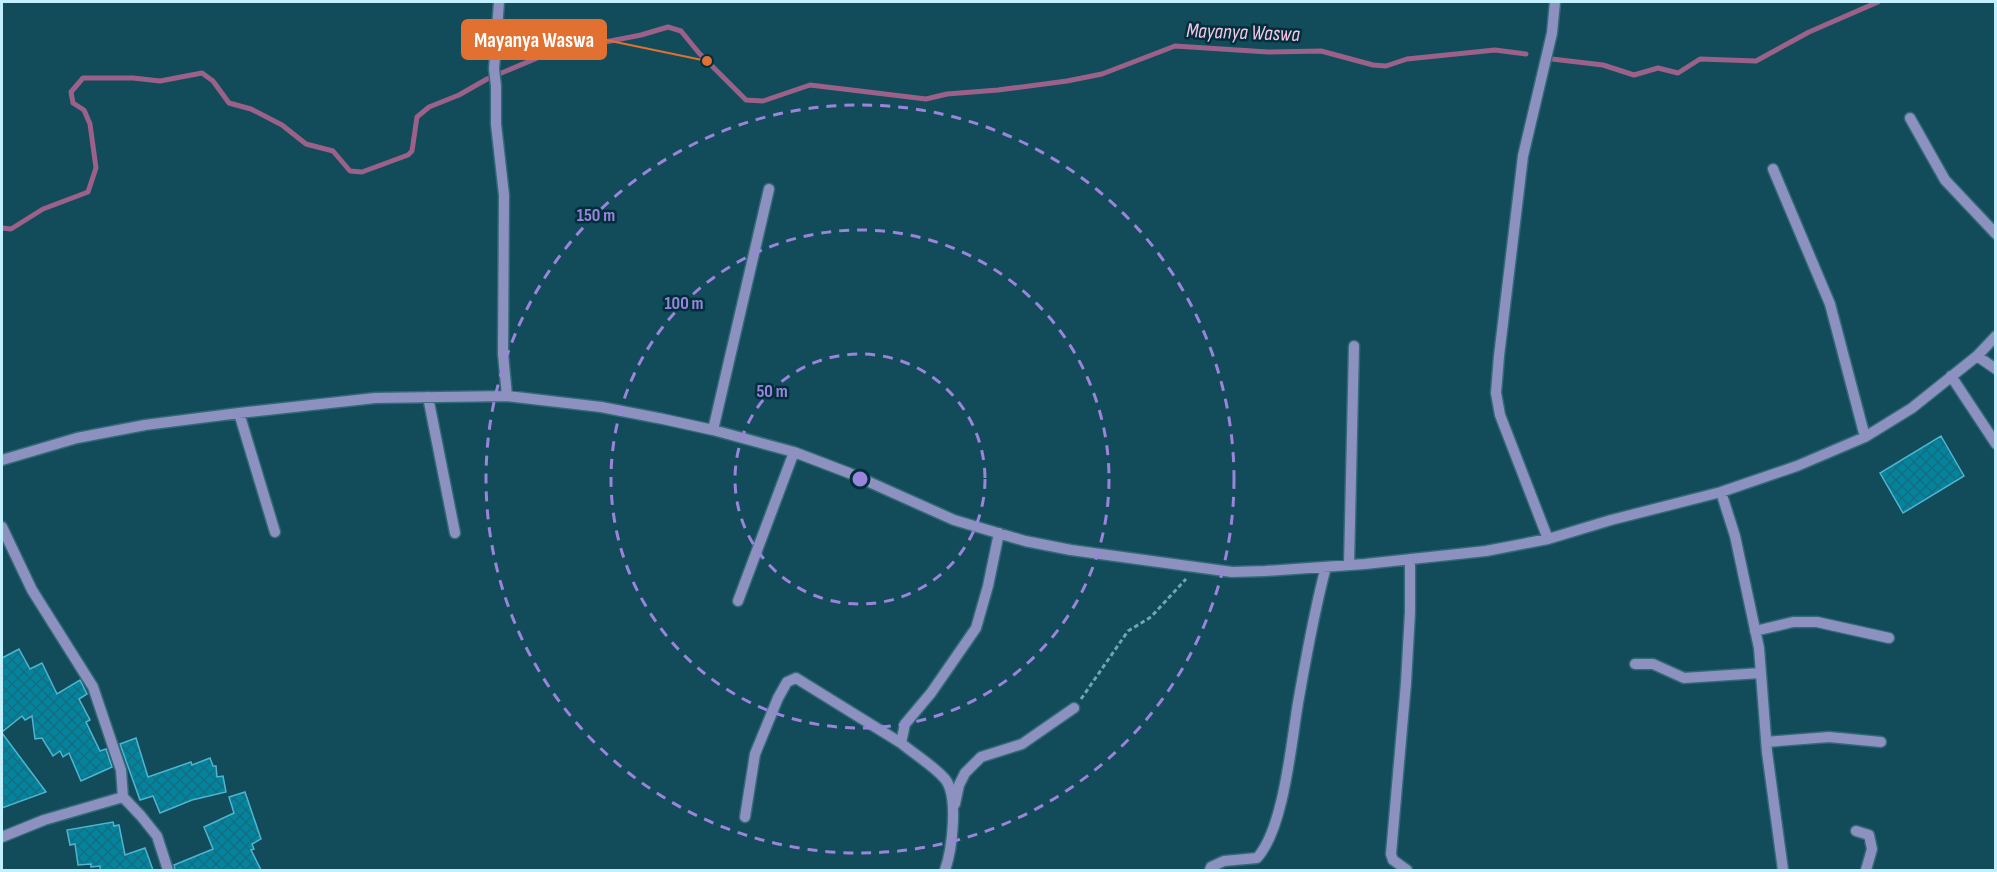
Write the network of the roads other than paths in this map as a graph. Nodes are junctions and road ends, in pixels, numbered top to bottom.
1 (499, 2) edge
2 (1555, 2) edge
3 (1910, 118) dead end
4 (1773, 169) dead end
5 (769, 189) dead end
6 (1995, 234) edge
7 (1995, 336) edge
8 (1354, 346) dead end
9 (1977, 356) junction
10 (1995, 369) edge
11 (1951, 376) junction
12 (507, 396) junction
13 (428, 397) junction
14 (239, 412) junction
15 (713, 430) junction
16 (1865, 437) junction
17 (1995, 444) edge
18 (794, 452) junction
19 (2, 459) edge
20 (1721, 492) junction
21 (2, 527) edge
22 (275, 532) dead end
23 (455, 533) dead end
24 (999, 533) junction
25 (1548, 539) junction
26 (1410, 559) junction
27 (1349, 565) junction
28 (1326, 567) junction
29 (738, 601) dead end
30 (1755, 631) junction
31 (1889, 638) dead end
32 (1635, 664) dead end
33 (1761, 673) junction
34 (1074, 708) road end
35 (1766, 742) junction
36 (1881, 742) dead end
37 (901, 743) junction
38 (123, 797) junction
39 (953, 813) junction
40 (745, 818) dead end
41 (1856, 831) dead end
42 (2, 837) edge
43 (168, 870) edge
44 (945, 870) edge
45 (1210, 870) edge
46 (1407, 870) edge
47 (1783, 870) edge
48 (1866, 870) edge

1 - 12 street
2 - 25 street
3 - 6 street
4 - 16 street
5 - 15 street
7 - 9 street
8 - 27 street
9 - 10 street
9 - 11 street
11 - 16 street
11 - 17 street
12 - 13 street
12 - 15 street
13 - 14 street
13 - 23 street
14 - 19 street
14 - 22 street
15 - 18 street
16 - 20 street
18 - 24 street
18 - 29 street
20 - 25 street
20 - 30 street
21 - 38 street
24 - 28 street
24 - 37 street
25 - 26 street
26 - 27 street
26 - 46 street
27 - 28 street
28 - 45 street
30 - 31 street
30 - 33 street
32 - 33 street
33 - 35 street
34 - 39 street
35 - 36 street
35 - 47 street
37 - 39 street
37 - 40 street
38 - 42 street
38 - 43 street
39 - 44 street
41 - 48 street

